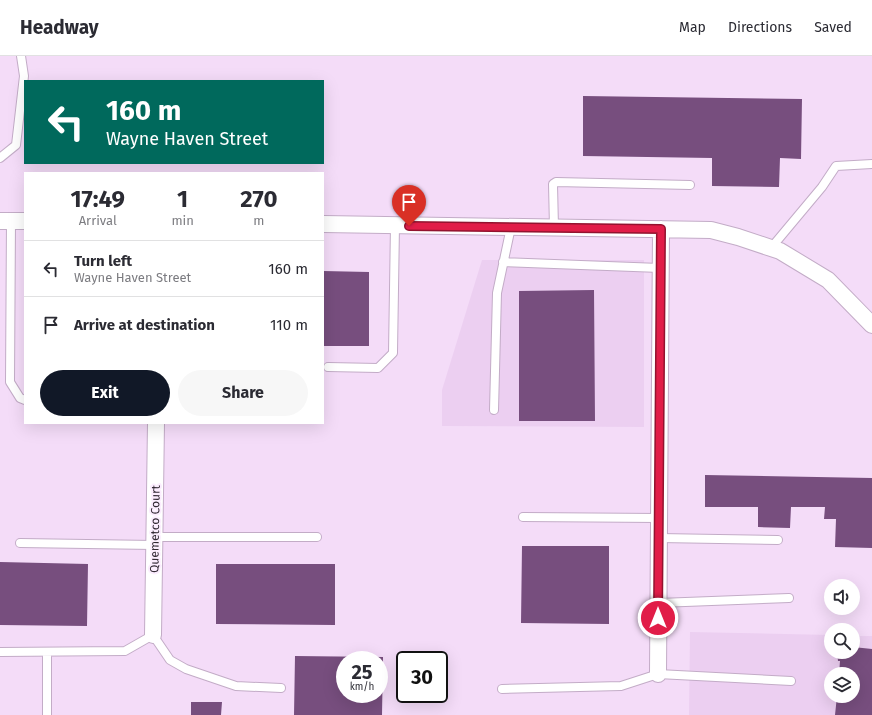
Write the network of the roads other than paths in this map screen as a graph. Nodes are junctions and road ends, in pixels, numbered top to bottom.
1 (21, 56) edge
2 (0, 158) edge
3 (872, 164) edge
4 (690, 186) dead end
5 (12, 221) edge
6 (324, 224) edge
7 (395, 225) junction
8 (511, 227) junction
9 (554, 228) junction
10 (661, 229) junction
11 (771, 248) junction
12 (503, 262) junction
13 (660, 268) junction
14 (872, 325) edge
15 (328, 367) dead end
16 (24, 400) edge
17 (494, 410) dead end
18 (156, 424) edge
19 (523, 517) dead end
20 (659, 518) junction
21 (317, 537) dead end
22 (659, 538) junction
23 (778, 540) dead end
24 (155, 541) junction
25 (20, 543) dead end
26 (789, 598) dead end
27 (659, 603) junction
28 (153, 635) junction
29 (0, 652) edge
30 (47, 652) junction
31 (658, 674) junction
32 (791, 681) dead end
33 (281, 688) dead end
34 (502, 689) dead end
35 (47, 715) edge

1 - 2 lane
3 - 11 lane
4 - 9 lane
5 - 16 lane
6 - 7 street
7 - 8 street
7 - 15 lane
8 - 9 street
8 - 12 lane
9 - 10 street
10 - 11 street
10 - 13 street
11 - 14 street
12 - 13 lane
12 - 17 lane
13 - 20 street
18 - 24 street, Quemetco Court
19 - 20 lane
20 - 22 street
21 - 24 lane
22 - 23 lane
22 - 27 street
24 - 25 lane
24 - 28 street, Quemetco Court
26 - 27 lane
27 - 31 street
28 - 30 lane
28 - 33 lane
29 - 30 lane
30 - 35 lane
31 - 32 lane
31 - 34 lane

